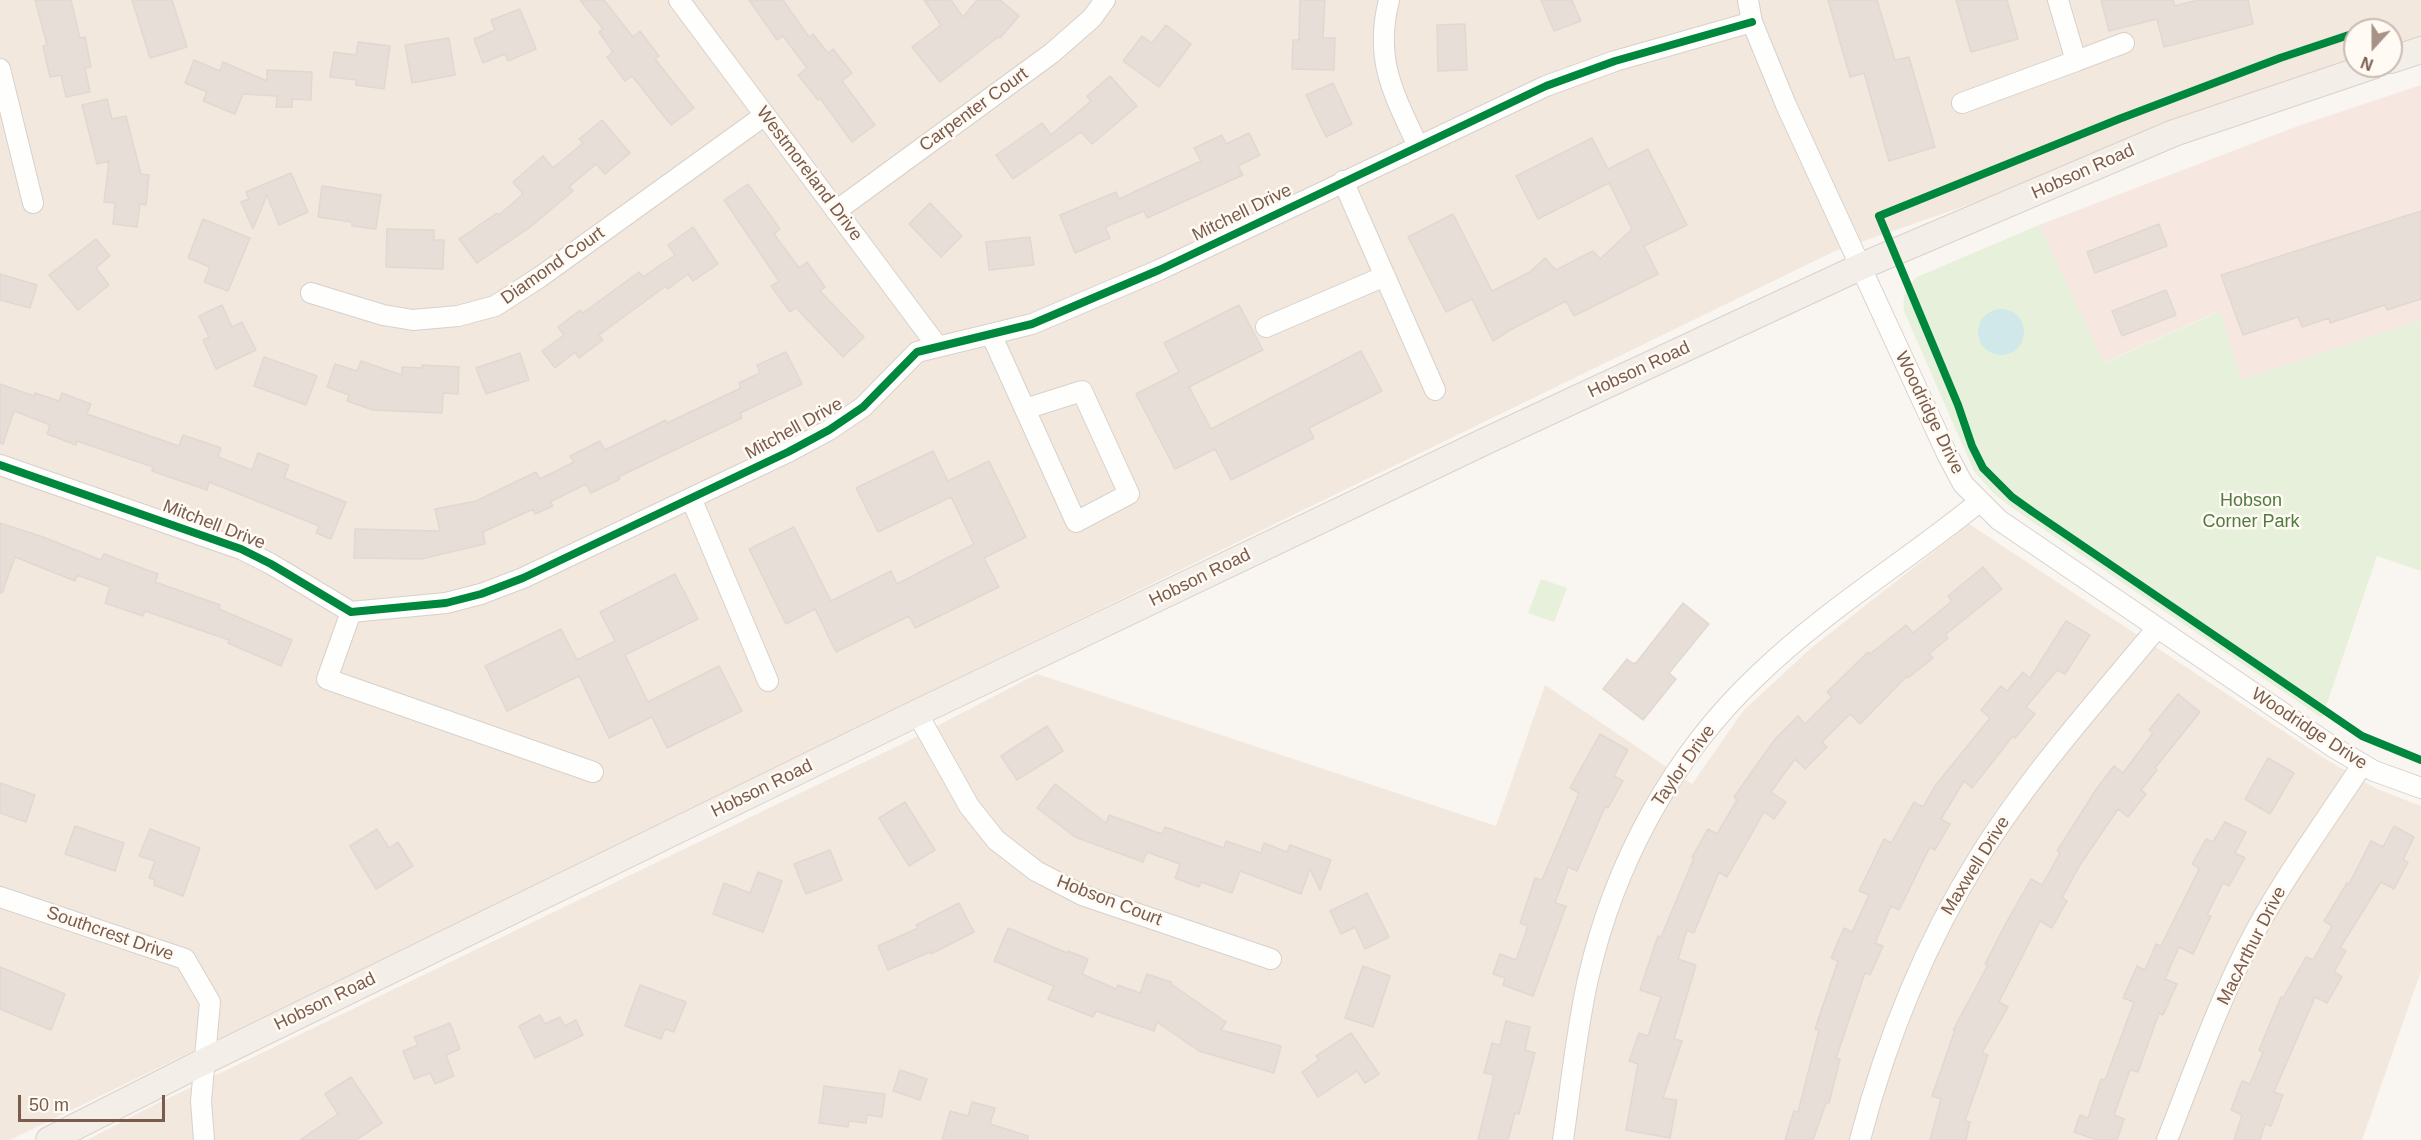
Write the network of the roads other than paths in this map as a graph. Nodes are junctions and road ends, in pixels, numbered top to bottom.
1 (1105, 0) edge
2 (1389, 0) edge
3 (1748, 0) edge
4 (2058, 0) edge
5 (684, 1) edge
6 (1752, 22) junction
7 (2124, 43) dead end
8 (2421, 50) edge
9 (2403, 56) edge
10 (2076, 61) junction
11 (0, 69) edge
12 (2343, 76) edge
13 (1962, 103) dead end
14 (765, 115) junction
15 (1418, 146) junction
16 (1343, 181) junction
17 (33, 203) dead end
18 (836, 211) junction
19 (1862, 266) junction
20 (1385, 276) junction
21 (310, 293) dead end
22 (1266, 327) dead end
23 (991, 334) junction
24 (938, 347) junction
25 (1435, 390) dead end
26 (1024, 409) junction
27 (0, 465) edge
28 (691, 498) junction
29 (1979, 502) junction
30 (351, 612) junction
31 (2157, 628) junction
32 (768, 681) dead end
33 (917, 713) junction
34 (2362, 765) junction
35 (593, 772) dead end
36 (2421, 788) edge
37 (0, 897) edge
38 (1271, 959) dead end
39 (206, 1061) junction
40 (49, 1140) edge
41 (204, 1140) edge
42 (1563, 1140) edge
43 (1860, 1140) edge
44 (2167, 1140) edge

1 - 18 street, Carpenter Court
2 - 15 street
3 - 6 street, Woodridge Drive
4 - 10 street
5 - 14 street, Westmoreland Drive
6 - 15 street, Mitchell Drive
6 - 19 street, Woodridge Drive
7 - 10 street
8 - 9 main road
10 - 13 street
11 - 17 street
12 - 19 main road, Hobson Road
14 - 18 street, Westmoreland Drive
14 - 21 street, Diamond Court
15 - 16 street, Mitchell Drive
16 - 20 street
16 - 23 street, Mitchell Drive
18 - 24 street, Westmoreland Drive
19 - 29 street, Woodridge Drive
19 - 33 main road, Hobson Road
20 - 22 street
20 - 25 street
23 - 24 street, Mitchell Drive
23 - 26 street
24 - 28 street, Mitchell Drive
26 - 26 street
27 - 30 street, Mitchell Drive
28 - 30 street, Mitchell Drive
28 - 32 street
29 - 31 street, Woodridge Drive
29 - 42 street, Taylor Drive
30 - 35 street
31 - 34 street, Woodridge Drive
31 - 43 street, Maxwell Drive
33 - 38 street, Hobson Court
33 - 39 main road, Hobson Road
34 - 36 street, Woodridge Drive
34 - 44 street, MacArthur Drive
37 - 39 street, Southcrest Drive
39 - 40 main road, Hobson Road
39 - 41 street, Southcrest Drive

